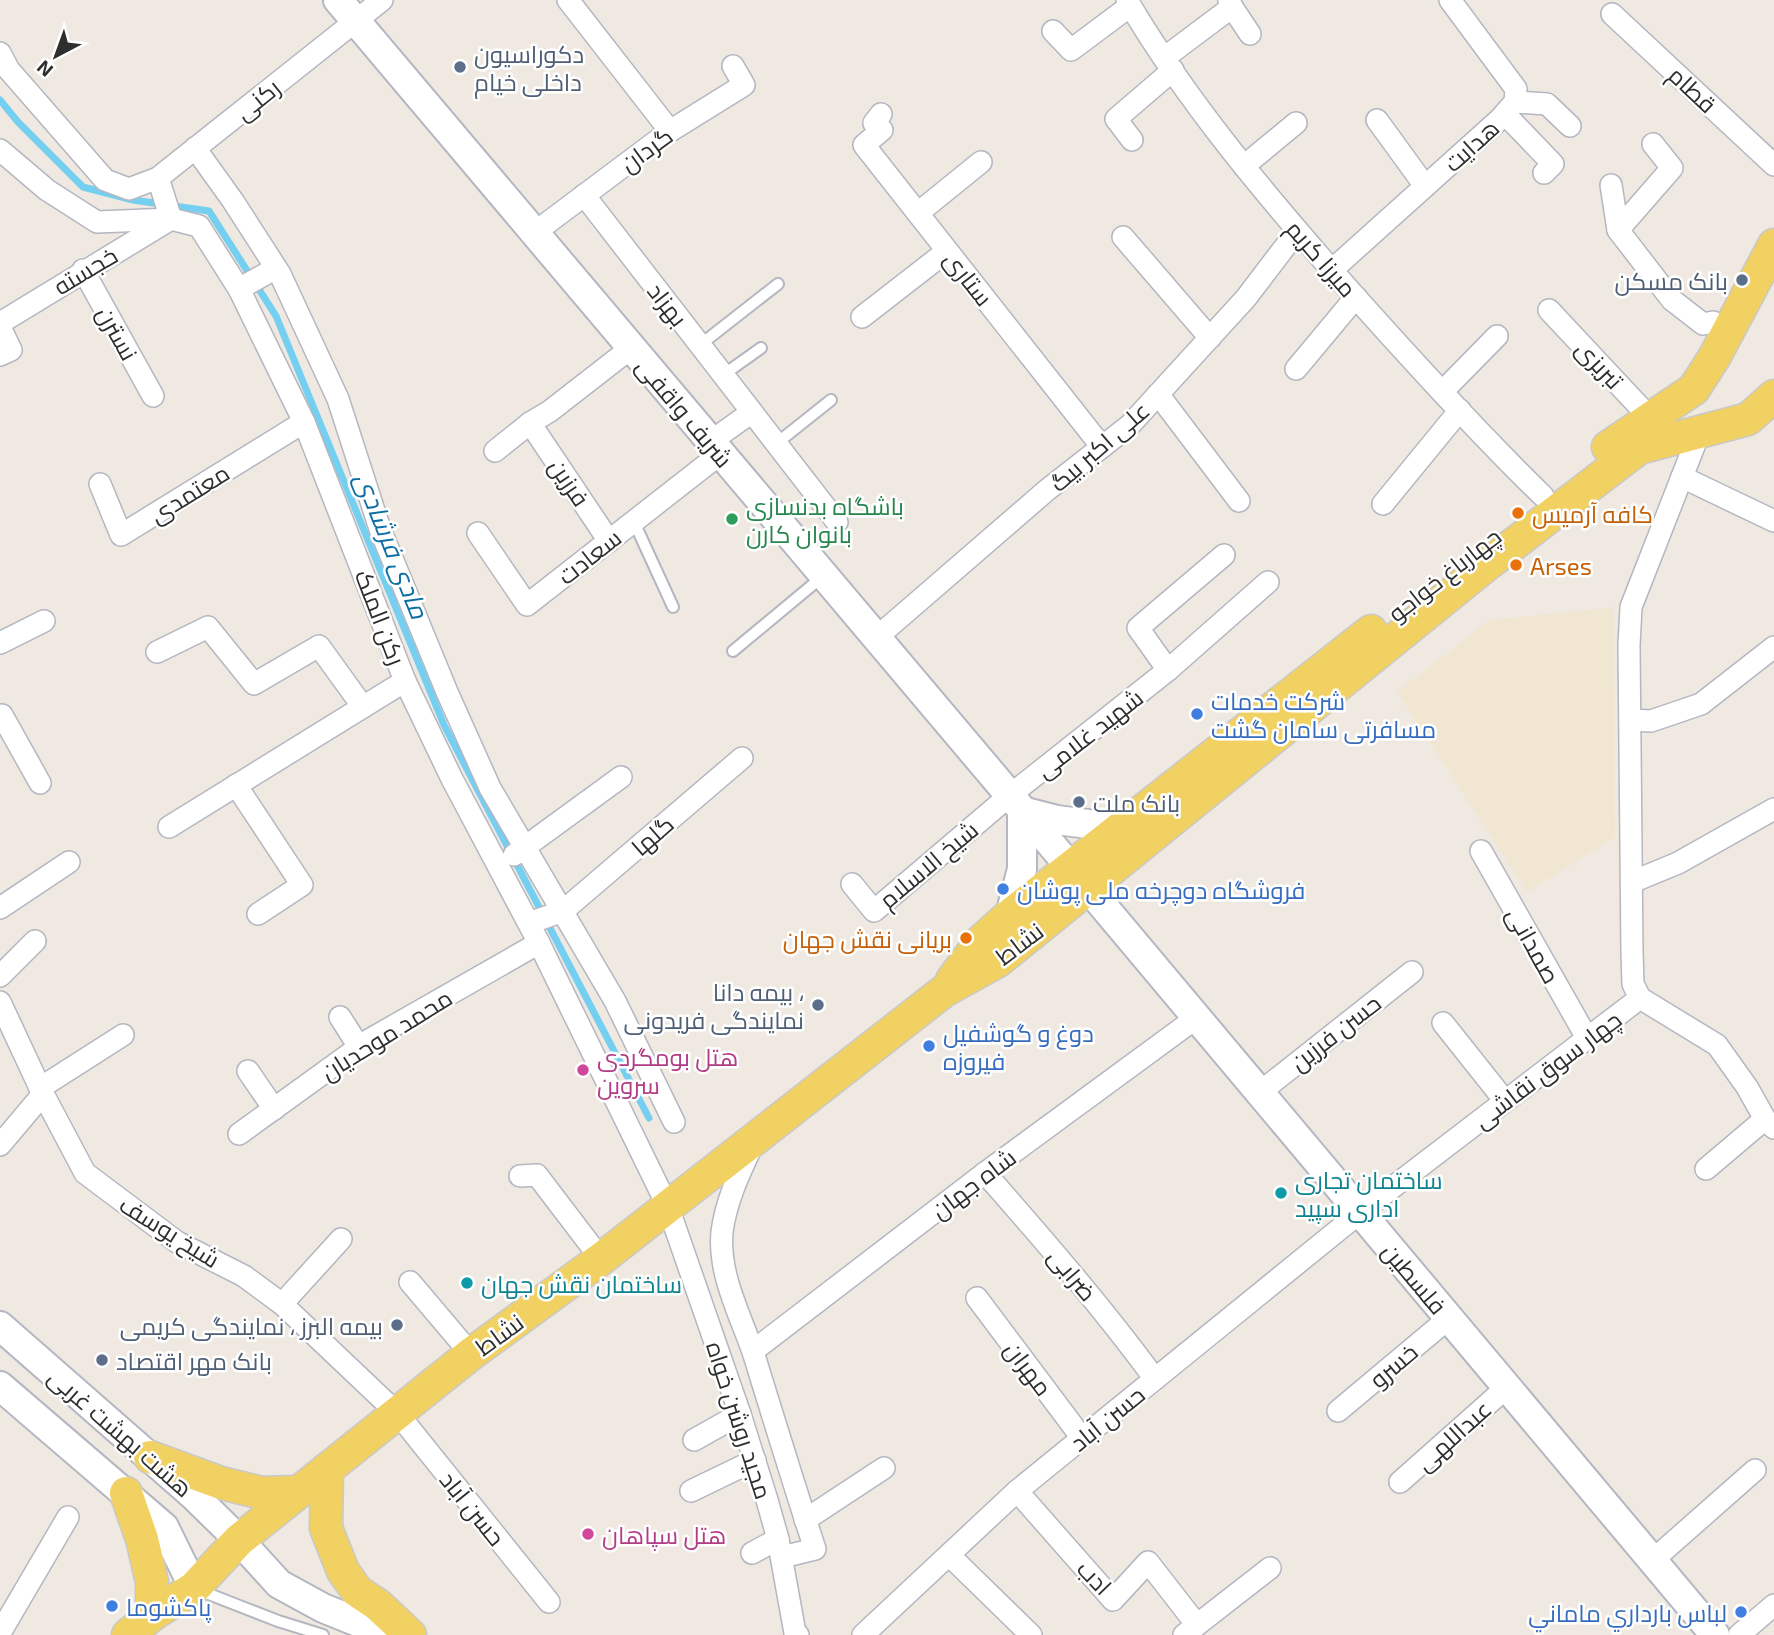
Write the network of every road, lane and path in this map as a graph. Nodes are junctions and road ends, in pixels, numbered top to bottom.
1 (382, 0) edge
2 (1450, 0) edge
3 (1128, 3) edge
4 (578, 4) edge
5 (1230, 4) edge
6 (346, 10) edge
7 (1612, 14) dead end
8 (1053, 31) dead end
9 (1250, 34) dead end
10 (0, 53) edge
11 (1168, 64) junction
12 (733, 66) dead end
13 (1510, 108) junction
14 (881, 114) dead end
15 (1377, 120) dead end
16 (1296, 122) dead end
17 (1570, 126) dead end
18 (670, 131) junction
19 (1132, 140) dead end
20 (1653, 144) dead end
21 (195, 148) junction
22 (0, 150) edge
23 (981, 162) dead end
24 (1774, 165) edge
25 (1244, 166) junction
26 (1544, 173) dead end
27 (158, 178) junction
28 (1611, 185) dead end
29 (1426, 186) junction
30 (584, 195) junction
31 (918, 213) junction
32 (171, 219) junction
33 (1297, 230) junction
34 (1618, 230) junction
35 (534, 233) junction
36 (1123, 237) dead end
37 (1774, 246) edge
38 (947, 251) junction
39 (276, 268) junction
40 (83, 270) junction
41 (1332, 270) junction
42 (778, 284) dead end
43 (239, 289) junction
44 (1356, 297) junction
45 (1549, 310) dead end
46 (862, 317) dead end
47 (0, 325) edge
48 (1728, 332) junction
49 (1497, 336) dead end
50 (1210, 338) junction
51 (700, 345) junction
52 (631, 348) junction
53 (761, 348) dead end
54 (0, 355) edge
55 (1296, 369) dead end
56 (723, 375) junction
57 (1694, 389) junction
58 (1442, 391) junction
59 (1158, 394) junction
60 (153, 396) dead end
61 (1774, 396) edge
62 (831, 400) dead end
63 (1460, 410) junction
64 (752, 412) junction
65 (1651, 419) junction
66 (304, 422) junction
67 (530, 423) junction
68 (1710, 429) junction
69 (777, 443) junction
70 (1102, 447) junction
71 (715, 448) junction
72 (495, 451) dead end
73 (1682, 477) junction
74 (100, 484) dead end
75 (1543, 496) junction
76 (1240, 501) dead end
77 (1383, 504) dead end
78 (1774, 521) edge
79 (634, 522) junction
80 (837, 522) dead end
81 (478, 533) dead end
82 (609, 541) junction
83 (1224, 555) dead end
84 (823, 575) junction
85 (1268, 582) dead end
86 (673, 607) dead end
87 (44, 621) dead end
88 (876, 638) junction
89 (1, 641) edge
90 (1774, 647) edge
91 (733, 651) dead end
92 (157, 652) dead end
93 (1168, 670) junction
94 (405, 681) junction
95 (363, 706) junction
96 (0, 716) edge
97 (1631, 720) junction
98 (475, 753) junction
99 (742, 758) dead end
100 (444, 764) junction
101 (621, 776) dead end
102 (40, 783) dead end
103 (236, 785) junction
104 (1016, 804) junction
105 (1774, 809) edge
106 (169, 827) dead end
107 (1119, 828) junction
108 (525, 848) junction
109 (1481, 851) dead end
110 (69, 862) dead end
111 (498, 865) junction
112 (1079, 878) junction
113 (1632, 882) junction
114 (852, 884) dead end
115 (0, 908) edge
116 (563, 911) junction
117 (258, 914) dead end
118 (1010, 915) junction
119 (529, 923) junction
120 (35, 941) dead end
121 (540, 943) junction
122 (1412, 972) dead end
123 (0, 976) edge
124 (944, 991) junction
125 (1640, 998) junction
126 (0, 1002) edge
127 (340, 1017) dead end
128 (1196, 1018) junction
129 (1443, 1023) dead end
130 (123, 1035) dead end
131 (1587, 1038) junction
132 (359, 1047) junction
133 (248, 1071) dead end
134 (42, 1091) junction
135 (1261, 1091) junction
136 (1505, 1101) junction
137 (274, 1109) junction
138 (674, 1122) dead end
139 (1769, 1124) edge
140 (239, 1134) dead end
141 (754, 1141) junction
142 (0, 1145) edge
143 (1706, 1169) dead end
144 (985, 1173) junction
145 (520, 1176) dead end
146 (668, 1207) junction
147 (1362, 1211) junction
148 (341, 1239) dead end
149 (601, 1259) junction
150 (410, 1282) dead end
151 (977, 1298) dead end
152 (282, 1304) junction
153 (1449, 1318) junction
154 (0, 1326) edge
155 (752, 1351) junction
156 (471, 1354) junction
157 (1155, 1379) junction
158 (0, 1386) edge
159 (1507, 1387) junction
160 (1338, 1411) dead end
161 (398, 1414) junction
162 (740, 1414) junction
163 (1082, 1438) junction
164 (694, 1440) dead end
165 (150, 1457) junction
166 (755, 1460) junction
167 (884, 1468) dead end
168 (327, 1469) junction
169 (1755, 1470) dead end
170 (1400, 1482) dead end
171 (691, 1491) dead end
172 (1017, 1491) junction
173 (296, 1492) junction
174 (126, 1493) junction
175 (194, 1496) junction
176 (68, 1517) dead end
177 (805, 1520) junction
178 (164, 1527) junction
179 (239, 1540) junction
180 (780, 1548) junction
181 (752, 1553) dead end
182 (949, 1555) junction
183 (1654, 1559) junction
184 (1270, 1568) dead end
185 (194, 1588) junction
186 (549, 1602) dead end
187 (1774, 1605) edge
188 (140, 1625) edge
189 (1191, 1630) edge
190 (0, 1633) edge
191 (794, 1634) edge
192 (323, 1635) edge
193 (402, 1635) edge
194 (410, 1635) edge
195 (863, 1635) edge
196 (1031, 1635) edge
197 (1718, 1635) edge
198 (1739, 1635) edge

1 - 6 street
2 - 13 street, هدایت
3 - 8 street
3 - 11 street, میرزا کریم
4 - 18 street
5 - 9 street
5 - 11 street
6 - 21 street, رکنی
6 - 35 main road, شریف واقفی
7 - 24 street, قطام
10 - 27 street
11 - 19 street
11 - 25 street, میرزا کریم
12 - 18 street, گردان
13 - 17 street
13 - 26 street
13 - 29 street, هدایت
14 - 31 street, ستاری
15 - 29 street
16 - 25 street
18 - 30 street, گردان
20 - 34 street
21 - 27 street, رکنی
21 - 39 street, رکن الملک
22 - 32 street, رکن الملک
23 - 31 street
25 - 33 street, میرزا کریم
27 - 32 street
28 - 34 street
29 - 41 street, هدایت
30 - 35 street, گردان
30 - 51 street, بهزاد
31 - 38 street, ستاری
32 - 40 street, خجسته
32 - 43 street, رکن الملک
33 - 41 street, میرزا کریم
33 - 50 street, علی اکبر بیگ
34 - 48 street
35 - 52 main road, شریف واقفی
36 - 50 street
37 - 48 main road, چهارباغ خواجو
38 - 46 street
38 - 70 street, ستاری
39 - 43 street
39 - 98 street, رکن الملک
40 - 47 street, خجسته
40 - 60 street, نسترن
41 - 44 street, میرزا کریم
42 - 51 lane
43 - 66 street, رکن الملک
44 - 55 street
44 - 58 street, میرزا کریم
45 - 65 street, تبریزی
47 - 54 street, خجسته
48 - 57 main road, چهارباغ خواجو
49 - 58 street
50 - 59 street, علی اکبر بیگ
51 - 56 street, بهزاد
52 - 67 street
52 - 71 main road, شریف واقفی
53 - 56 lane
56 - 64 street, بهزاد
57 - 65 main road, چهارباغ خواجو
57 - 68 main road
58 - 63 street, میرزا کریم
59 - 70 street, علی اکبر بیگ
59 - 76 street
61 - 68 main road, چهارباغ خواجو
62 - 69 lane
63 - 75 street, میرزا کریم
63 - 77 street
64 - 69 street, بهزاد
64 - 71 street
65 - 75 main road, چهارباغ خواجو
66 - 74 street, معتمدی
66 - 94 street, رکن الملک
67 - 72 street
67 - 82 street, فرزین
68 - 73 street, چهار سوق نقاشی
68 - 112 main road, چهارباغ خواجو
69 - 80 street, بهزاد
70 - 88 street, علی اکبر بیگ
71 - 79 street, سعادت
71 - 84 main road, شریف واقفی
73 - 78 street
73 - 97 street, چهار سوق نقاشی
75 - 107 main road, چهارباغ خواجو
79 - 82 street, سعادت
79 - 86 lane
81 - 82 street, سعادت
83 - 93 street
84 - 88 main road, شریف واقفی
84 - 91 lane
85 - 93 street, شهید غلامی
87 - 89 street
88 - 104 main road, شریف واقفی
90 - 97 street
92 - 95 street
93 - 104 street, شهید غلامی
94 - 95 street
94 - 100 street, رکن الملک
95 - 103 street
96 - 102 street
97 - 113 street, چهار سوق نقاشی
98 - 100 street
98 - 108 street, رکن الملک
99 - 116 street, گلها
100 - 111 street, رکن الملک
101 - 108 street
103 - 106 street
103 - 117 street
104 - 107 main road
104 - 112 main road, شریف واقفی
104 - 114 street, شیخ الاسلام
104 - 118 main road
105 - 113 street
107 - 112 main road, چهارباغ خواجو
108 - 111 street
108 - 116 street, رکن الملک
109 - 131 street, صمدانی
110 - 115 street
111 - 119 street, رکن الملک
112 - 118 main road, نشاط
112 - 124 main road, نشاط
112 - 128 main road, فلسطین
112 - 135 lane
113 - 125 street, چهار سوق نقاشی
116 - 119 street
116 - 138 street, رکن الملک
118 - 124 main road, نشاط
119 - 121 street, رکن الملک
120 - 123 street
121 - 132 street, محمد موحدیان
121 - 146 street, رکن الملک
122 - 135 street, حسن فرزین
124 - 141 main road, نشاط
125 - 131 street, چهار سوق نقاشی
125 - 139 street
126 - 134 street, شیخ یوسف
127 - 132 street
128 - 135 main road, فلسطین
128 - 144 street, شاه جهان
129 - 136 street
130 - 134 street
131 - 136 street, چهار سوق نقاشی
132 - 137 street, محمد موحدیان
133 - 137 street
134 - 142 street
134 - 152 street, شیخ یوسف
135 - 147 main road, فلسطین
136 - 147 street, چهار سوق نقاشی
137 - 140 street, محمد موحدیان
139 - 143 street
141 - 146 main road, نشاط
141 - 155 street, مجید روشن خواه
144 - 155 street, شاه جهان
144 - 157 street, ضرابی
145 - 149 street
146 - 149 main road, نشاط
146 - 162 street, مجید روشن خواه
147 - 153 main road, فلسطین
147 - 157 street, حسن آباد
147 - 183 lane
148 - 152 street
149 - 156 main road, نشاط
150 - 156 street
151 - 163 street, مهران
152 - 161 street, شیخ یوسف
153 - 159 main road, فلسطین
153 - 160 street, خسرو
154 - 165 main road, هشت بهشت غربی
155 - 177 street, مجید روشن خواه
156 - 161 main road, نشاط
157 - 163 street, حسن آباد
158 - 174 main road, هشت بهشت غربی
159 - 170 street, عبداللهی
159 - 183 main road, فلسطین
161 - 168 main road, نشاط
161 - 186 street, حسن آباد
162 - 164 street
162 - 166 street, مجید روشن خواه
163 - 172 street, حسن آباد
165 - 173 main road
165 - 175 main road, هشت بهشت غربی
166 - 171 street
166 - 180 street, مجید روشن خواه
167 - 177 street
168 - 173 main road, نشاط
168 - 194 main road
169 - 183 street
172 - 182 street, حسن آباد
172 - 189 street, ادب
173 - 179 main road, نشاط
174 - 178 main road, هشت بهشت غربی
174 - 188 main road
175 - 178 main road
175 - 179 main road, هشت بهشت غربی
176 - 190 street
177 - 180 street, مجید روشن خواه
178 - 185 main road, هشت بهشت غربی
179 - 185 main road, نشاط
179 - 193 main road, هشت بهشت غربی
180 - 181 street
180 - 191 street, مجید روشن خواه
182 - 195 street, حسن آباد
182 - 196 street
183 - 197 main road, فلسطین
184 - 189 street
185 - 188 main road, نشاط
185 - 192 lane
187 - 198 street

